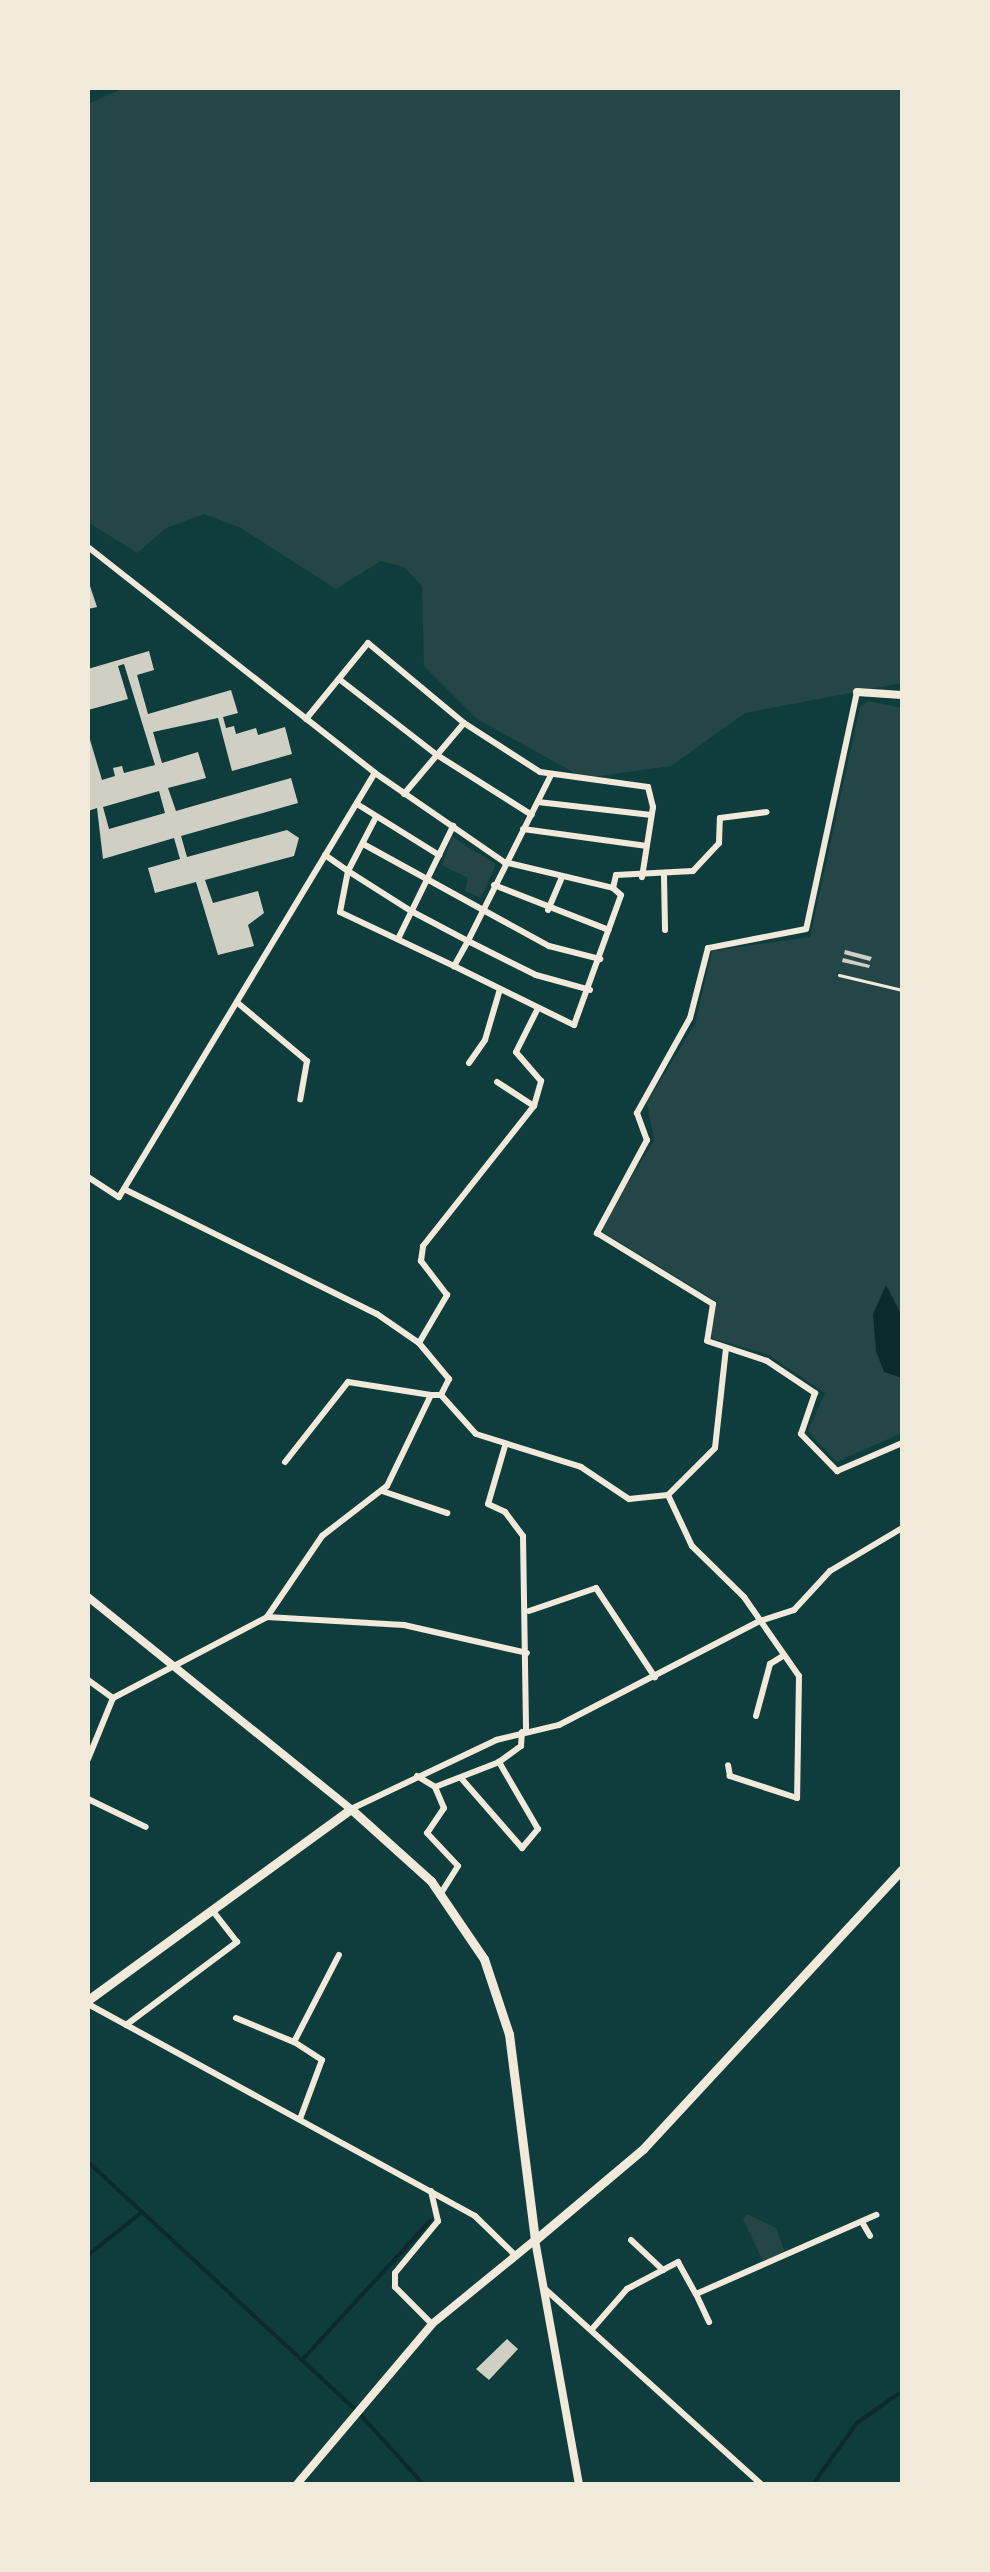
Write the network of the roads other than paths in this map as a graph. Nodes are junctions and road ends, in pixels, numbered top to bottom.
1 (88, 547) edge
2 (339, 679) junction
3 (857, 692) joint
4 (902, 695) edge
5 (306, 719) junction
6 (464, 723) junction
7 (437, 755) junction
8 (375, 773) junction
9 (551, 775) junction
10 (404, 794) junction
11 (538, 802) junction
12 (357, 804) junction
13 (767, 812) dead end
14 (532, 815) junction
15 (651, 815) junction
16 (376, 817) junction
17 (453, 826) junction
18 (523, 829) junction
19 (365, 845) junction
20 (647, 846) junction
21 (325, 855) junction
22 (439, 855) junction
23 (504, 862) junction
24 (348, 871) junction
25 (664, 876) junction
26 (642, 877) junction
27 (561, 879) junction
28 (425, 882) junction
29 (494, 885) junction
30 (613, 888) junction
31 (548, 910) junction
32 (411, 911) junction
33 (483, 911) junction
34 (609, 930) junction
35 (665, 930) dead end
36 (398, 939) junction
37 (468, 941) junction
38 (600, 959) junction
39 (454, 966) junction
40 (839, 975) dead end
41 (500, 989) junction
42 (590, 990) junction
43 (902, 990) edge
44 (239, 1004) junction
45 (537, 1010) junction
46 (469, 1063) dead end
47 (497, 1082) dead end
48 (300, 1099) dead end
49 (534, 1106) junction
50 (88, 1177) edge
51 (124, 1189) junction
52 (419, 1343) junction
53 (726, 1349) junction
54 (431, 1395) junction
55 (441, 1395) junction
56 (902, 1443) edge
57 (505, 1446) junction
58 (285, 1462) dead end
59 (382, 1491) junction
60 (668, 1495) junction
61 (447, 1513) dead end
62 (902, 1528) edge
63 (88, 1597) edge
64 (529, 1611) junction
65 (267, 1617) junction
66 (760, 1621) junction
67 (527, 1653) junction
68 (781, 1657) junction
69 (176, 1666) junction
70 (655, 1677) junction
71 (88, 1680) edge
72 (113, 1698) junction
73 (756, 1716) dead end
74 (524, 1731) junction
75 (88, 1759) edge
76 (499, 1762) junction
77 (728, 1765) dead end
78 (417, 1776) junction
79 (461, 1778) junction
80 (435, 1787) junction
81 (88, 1799) edge
82 (351, 1809) junction
83 (146, 1827) dead end
84 (902, 1869) edge
85 (441, 1893) junction
86 (212, 1910) junction
87 (339, 1955) dead end
88 (88, 2002) edge
89 (236, 2018) dead end
90 (126, 2025) junction
91 (294, 2042) junction
92 (300, 2119) junction
93 (431, 2191) junction
94 (876, 2215) dead end
95 (862, 2222) junction
96 (870, 2236) dead end
97 (535, 2240) junction
98 (631, 2240) dead end
99 (516, 2256) junction
100 (663, 2270) junction
101 (541, 2287) junction
102 (696, 2294) junction
103 (709, 2322) dead end
104 (432, 2324) junction
105 (593, 2328) junction
106 (297, 2484) edge
107 (579, 2484) edge
108 (761, 2484) edge

1 - 5 street
2 - 5 street
2 - 6 street
2 - 7 street
3 - 4 street
3 - 53 street
5 - 8 street
6 - 7 street
6 - 9 street
7 - 10 street
7 - 14 street
8 - 10 street
8 - 12 street
9 - 11 street
9 - 15 street
10 - 17 street
11 - 14 street
11 - 15 street
12 - 16 street
12 - 21 street
13 - 25 street
14 - 18 street
15 - 20 street
16 - 19 street
16 - 22 street
17 - 22 street
17 - 23 street
18 - 20 street
18 - 23 street
19 - 24 street
19 - 28 street
20 - 26 street
21 - 24 street
21 - 44 street
22 - 28 street
23 - 27 street
23 - 29 street
24 - 32 street
24 - 36 street
25 - 26 street
25 - 35 street
26 - 30 street
27 - 30 street
27 - 31 street
28 - 32 street
28 - 33 street
29 - 31 street
29 - 33 street
30 - 34 street
31 - 34 street
32 - 36 street
32 - 37 street
33 - 37 street
33 - 38 street
34 - 38 street
36 - 39 street
37 - 39 street
37 - 42 street
38 - 42 street
39 - 41 street
40 - 43 lane
41 - 45 street
41 - 46 street
42 - 45 street
44 - 48 street
44 - 51 street
45 - 49 street
47 - 49 street
49 - 52 street
50 - 51 street
51 - 52 street
52 - 55 street
53 - 56 street
53 - 60 street
54 - 55 street
54 - 58 street
54 - 59 street
55 - 57 street
57 - 60 street
57 - 64 street
59 - 61 street
59 - 65 street
60 - 66 street
62 - 66 street
63 - 69 street
64 - 67 street
64 - 70 street
65 - 67 street
65 - 69 street
66 - 68 street
66 - 70 street
67 - 74 street
68 - 73 street
68 - 77 street
69 - 72 street
69 - 82 street
70 - 74 street
71 - 72 street
72 - 75 street
74 - 76 street
74 - 78 street
76 - 79 street
76 - 79 street
78 - 80 street
78 - 82 street
79 - 80 street
80 - 85 street
81 - 83 street
82 - 85 main road
82 - 86 main road
84 - 97 main road
85 - 97 main road
86 - 88 main road
86 - 90 street
87 - 91 street
88 - 90 street
89 - 91 street
90 - 92 street
91 - 92 street
92 - 93 street
93 - 99 street
93 - 104 street
94 - 95 street
95 - 96 street
95 - 102 street
97 - 99 street
97 - 101 street
98 - 100 street
99 - 104 street
100 - 102 street
100 - 105 street
101 - 105 street
101 - 107 street
102 - 103 street
104 - 106 street
105 - 108 street

